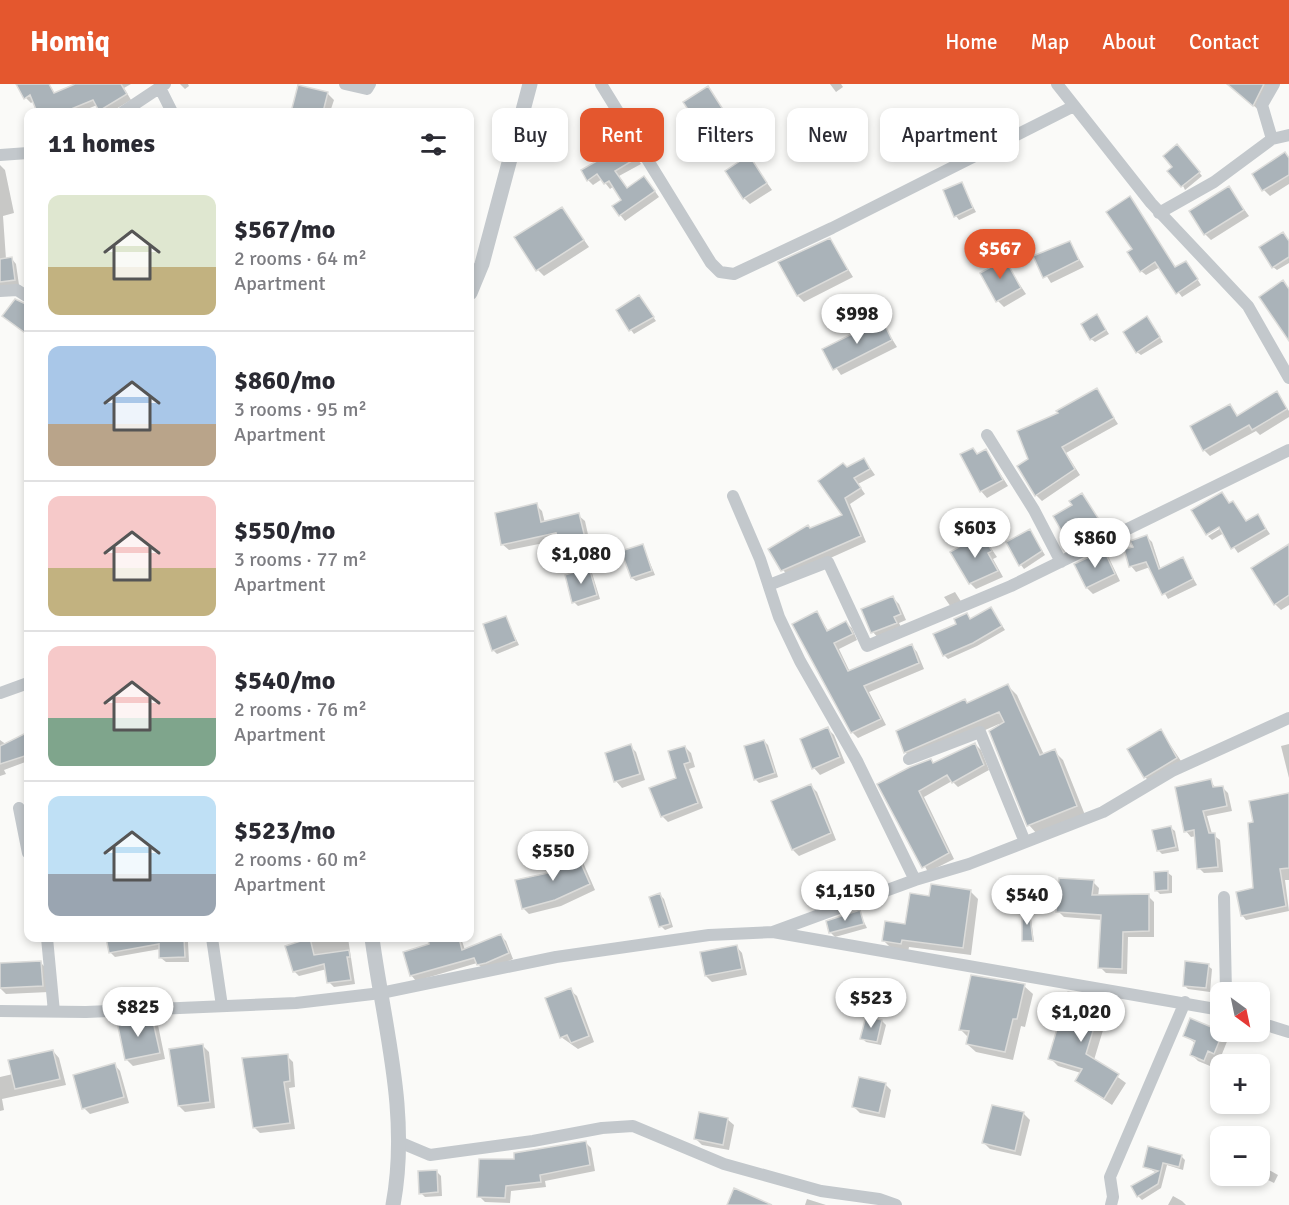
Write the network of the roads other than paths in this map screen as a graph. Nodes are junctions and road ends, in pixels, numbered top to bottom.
1 (345, 84) edge
2 (370, 84) edge
3 (530, 84) edge
4 (601, 84) edge
5 (1058, 84) edge
6 (1274, 84) edge
7 (155, 87) edge
8 (1074, 106) junction
9 (128, 108) edge
10 (169, 108) edge
11 (1289, 135) edge
12 (1272, 139) junction
13 (24, 153) edge
14 (0, 155) edge
15 (1160, 213) junction
16 (474, 283) edge
17 (0, 291) edge
18 (24, 294) edge
19 (1289, 378) edge
20 (987, 435) dead end
21 (1289, 450) edge
22 (733, 496) dead end
23 (1061, 562) junction
24 (769, 585) junction
25 (24, 684) edge
26 (0, 693) edge
27 (1289, 718) edge
28 (909, 759) dead end
29 (19, 808) dead end
30 (24, 833) edge
31 (1026, 842) junction
32 (915, 880) junction
33 (1224, 897) dead end
34 (772, 932) junction
35 (47, 942) edge
36 (213, 942) edge
37 (373, 942) edge
38 (1226, 982) edge
39 (381, 993) junction
40 (1185, 1002) junction
41 (222, 1006) junction
42 (1210, 1008) edge
43 (0, 1011) edge
44 (54, 1012) junction
45 (1270, 1026) edge
46 (1289, 1032) edge
47 (399, 1142) junction
48 (393, 1205) edge
49 (896, 1205) edge
50 (1111, 1205) edge

1 - 2 street
3 - 16 street
4 - 8 street
5 - 8 street
6 - 12 street
7 - 9 street
7 - 10 street
8 - 15 street
11 - 12 street
12 - 15 street
13 - 14 street
15 - 19 street
17 - 18 street
20 - 23 street
21 - 23 street
22 - 24 street
23 - 24 street
24 - 32 street
25 - 26 street
27 - 31 street
28 - 31 street
29 - 30 street
31 - 32 street
32 - 34 street
33 - 38 street
34 - 39 street
34 - 40 street
35 - 44 street
36 - 41 street
37 - 39 street
39 - 41 street
39 - 47 street
40 - 42 street
40 - 50 street
41 - 44 street
43 - 44 street
45 - 46 street
47 - 48 street
47 - 49 street

